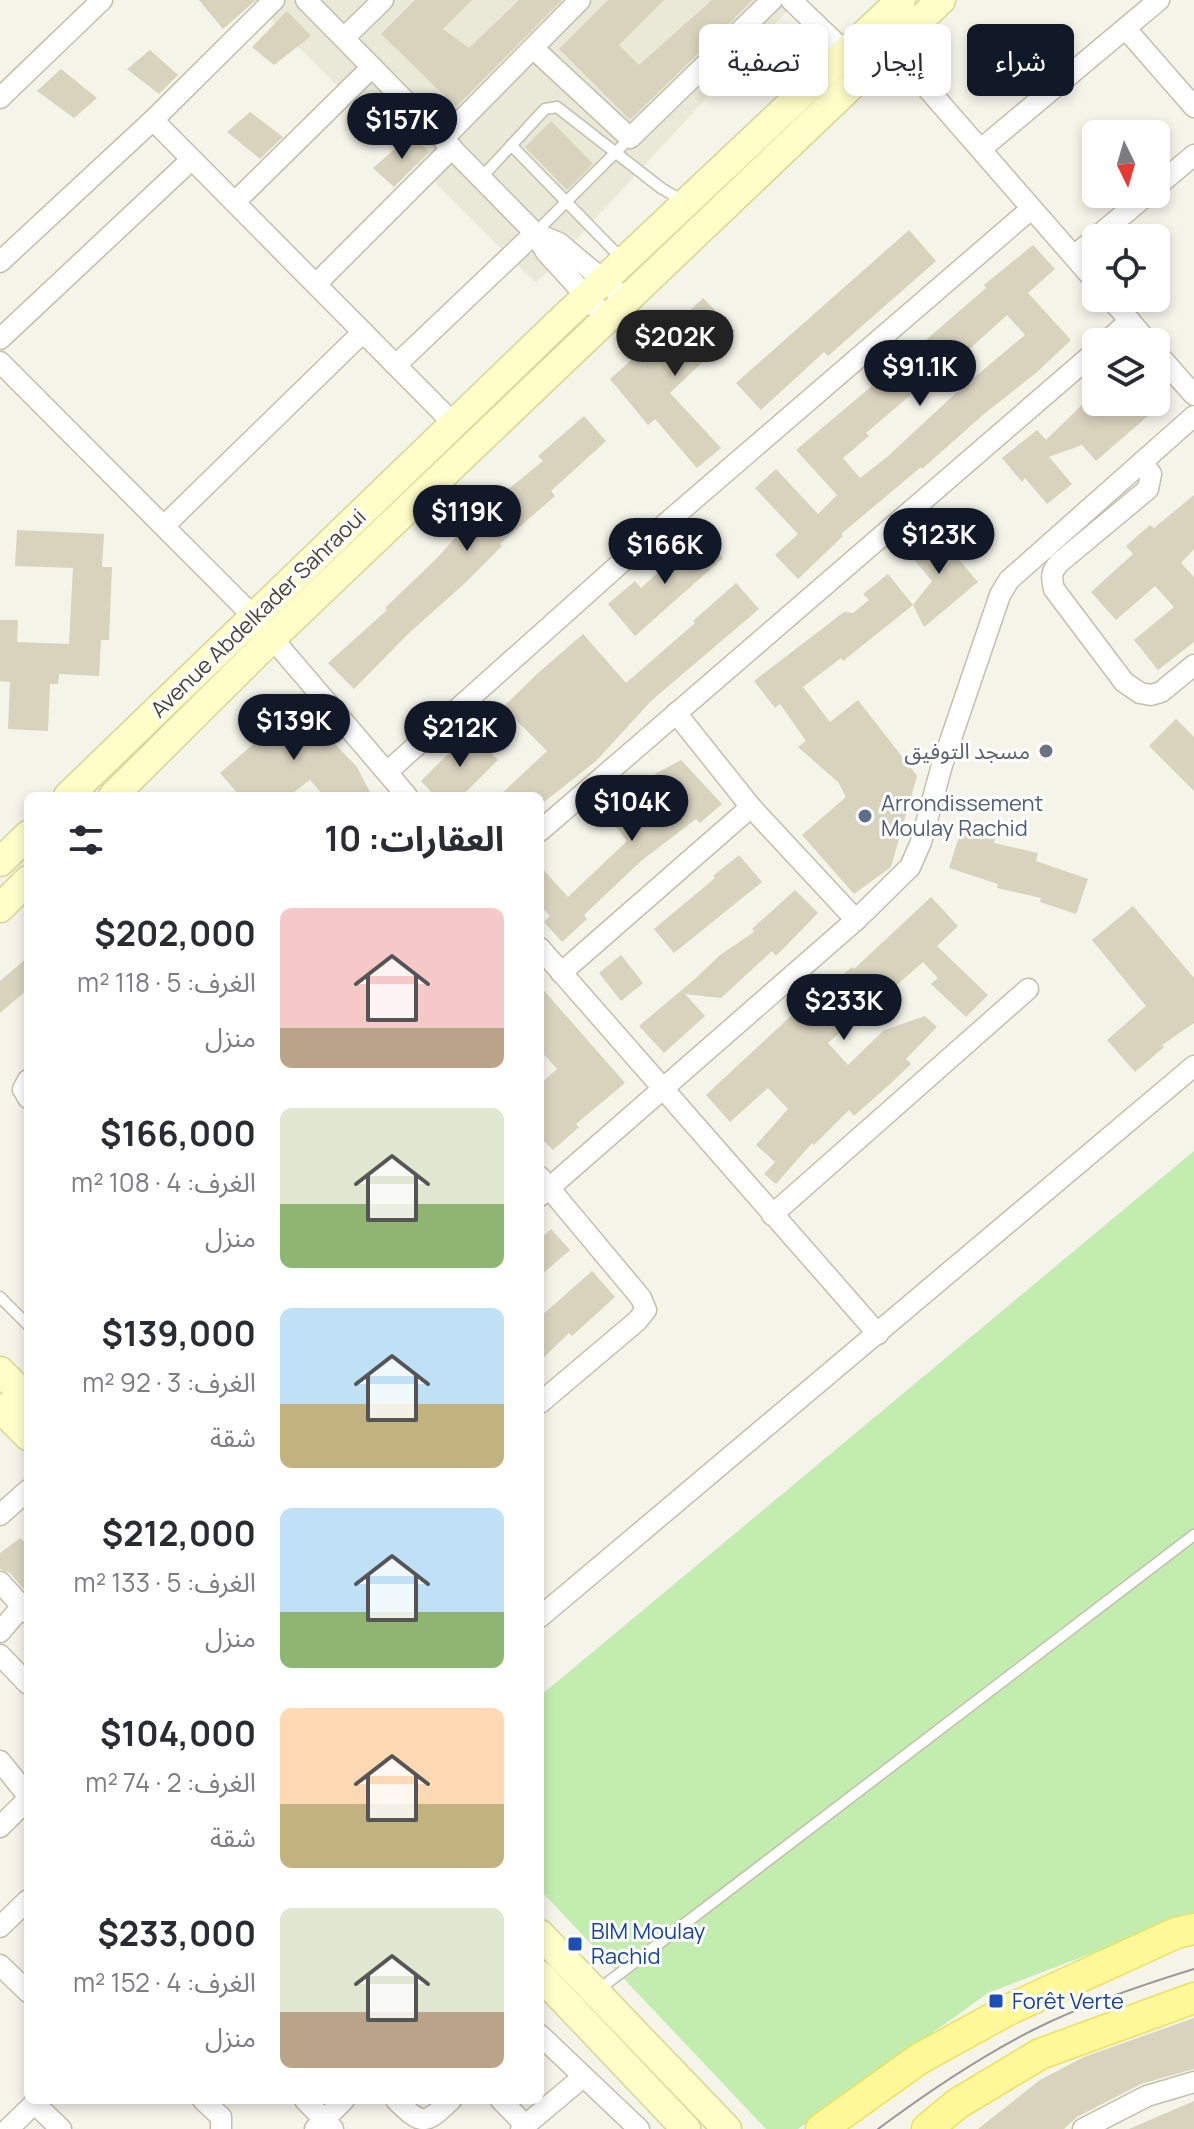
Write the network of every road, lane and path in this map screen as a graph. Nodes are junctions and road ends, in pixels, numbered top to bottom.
1 (102, 0) edge
2 (274, 0) edge
3 (306, 0) edge
4 (383, 0) edge
5 (580, 0) edge
6 (772, 0) edge
7 (791, 0) edge
8 (901, 0) edge
9 (941, 0) edge
10 (1159, 0) edge
11 (876, 24) edge
12 (916, 24) edge
13 (1126, 29) junction
14 (344, 38) junction
15 (533, 48) junction
16 (844, 51) edge
17 (844, 55) edge
18 (372, 67) junction
19 (844, 92) edge
20 (933, 96) edge
21 (0, 98) edge
22 (1194, 107) edge
23 (153, 120) junction
24 (448, 143) junction
25 (511, 145) junction
26 (624, 145) junction
27 (981, 149) junction
28 (191, 160) junction
29 (1191, 164) edge
30 (481, 178) junction
31 (1170, 178) edge
32 (235, 202) junction
33 (566, 202) junction
34 (686, 204) junction
35 (1131, 208) edge
36 (1031, 209) junction
37 (535, 233) junction
38 (1074, 256) junction
39 (0, 262) edge
40 (1082, 265) edge
41 (605, 279) junction
42 (316, 284) junction
43 (617, 310) junction
44 (1122, 312) edge
45 (1130, 321) junction
46 (1122, 328) edge
47 (1136, 328) edge
48 (363, 332) junction
49 (0, 339) edge
50 (0, 362) edge
51 (1082, 363) edge
52 (396, 365) junction
53 (1170, 368) edge
54 (1194, 395) edge
55 (1194, 416) edge
56 (454, 424) junction
57 (1142, 462) junction
58 (164, 526) junction
59 (263, 628) junction
60 (1194, 665) edge
61 (676, 713) junction
62 (387, 772) junction
63 (73, 792) edge
64 (117, 792) edge
65 (404, 792) edge
66 (751, 807) junction
67 (544, 828) edge
68 (24, 839) edge
69 (0, 862) edge
70 (24, 884) edge
71 (0, 908) edge
72 (856, 920) junction
73 (544, 953) edge
74 (561, 973) junction
75 (1028, 989) dead end
76 (1194, 1066) edge
77 (663, 1091) junction
78 (544, 1186) edge
79 (544, 1188) edge
80 (772, 1215) junction
81 (0, 1297) edge
82 (24, 1321) edge
83 (878, 1334) junction
84 (0, 1371) edge
85 (24, 1395) edge
86 (544, 1400) edge
87 (0, 1408) edge
88 (24, 1432) edge
89 (24, 1500) edge
90 (0, 1515) edge
91 (1194, 1535) edge
92 (0, 1582) edge
93 (24, 1609) edge
94 (24, 1611) edge
95 (544, 1614) edge
96 (0, 1632) edge
97 (0, 1655) edge
98 (24, 1680) edge
99 (0, 1761) edge
100 (24, 1792) edge
101 (24, 1801) edge
102 (0, 1827) edge
103 (24, 1904) edge
104 (0, 1927) edge
105 (1194, 1929) edge
106 (544, 1938) edge
107 (0, 1965) edge
108 (544, 1979) edge
109 (24, 1988) edge
110 (595, 1991) junction
111 (1194, 1998) edge
112 (544, 2039) edge
113 (583, 2077) junction
114 (1194, 2082) edge
115 (34, 2104) edge
116 (38, 2104) edge
117 (207, 2104) edge
118 (308, 2104) edge
119 (341, 2104) edge
120 (400, 2104) edge
121 (447, 2104) edge
122 (504, 2104) edge
123 (324, 2126) edge
124 (523, 2127) edge
125 (1089, 2127) edge
126 (8, 2129) edge
127 (61, 2129) edge
128 (221, 2129) edge
129 (639, 2129) edge
130 (686, 2129) edge
131 (727, 2129) edge
132 (821, 2129) edge
133 (927, 2129) edge

1 - 21 street
2 - 23 street
3 - 14 street
4 - 14 street
5 - 15 street
6 - 26 street
7 - 16 street
8 - 11 main road, Avenue Abdelkader Sahraoui
9 - 12 main road, Avenue Abdelkader Sahraoui
10 - 13 street
13 - 22 street
13 - 27 street
14 - 18 street
15 - 24 street
15 - 26 street
17 - 34 main road, Avenue Abdelkader Sahraoui
18 - 24 street
18 - 32 street
19 - 43 main road, Avenue Abdelkader Sahraoui
20 - 27 street
23 - 28 street
23 - 39 street
24 - 30 street
24 - 42 street
25 - 26 lane
25 - 30 lane
25 - 33 lane
26 - 33 lane
26 - 34 lane
27 - 36 street
28 - 32 street
28 - 49 street
29 - 31 street
30 - 37 street
32 - 42 street
33 - 37 lane
33 - 41 lane
34 - 41 main road, Avenue Abdelkader Sahraoui
35 - 38 street
36 - 38 street
36 - 62 street
37 - 41 street
37 - 52 street
38 - 40 street
41 - 43 street
41 - 43 street
41 - 56 main road, Avenue Abdelkader Sahraoui
42 - 48 street
43 - 59 main road, Avenue Abdelkader Sahraoui
44 - 45 street
45 - 46 street
45 - 47 street
48 - 52 street
48 - 58 street
50 - 58 street
51 - 61 street
52 - 56 street
53 - 54 street
55 - 57 street
56 - 59 main road, Avenue Abdelkader Sahraoui
57 - 60 street
57 - 72 street
58 - 59 street
59 - 62 street
59 - 63 main road, Avenue Abdelkader Sahraoui
59 - 64 main road, Avenue Abdelkader Sahraoui
61 - 66 street
61 - 67 street
62 - 65 street
66 - 72 street
66 - 74 street
68 - 69 main road
70 - 71 main road
72 - 77 street
73 - 74 street
74 - 77 street
75 - 80 street
76 - 83 street
77 - 78 street
77 - 80 street
79 - 86 street
80 - 83 street
81 - 82 lane
83 - 95 street
84 - 85 main road
87 - 88 main road
89 - 90 street
91 - 110 lane
92 - 93 street
94 - 96 street
97 - 98 street
99 - 100 street
101 - 102 street
103 - 104 street
105 - 132 main road
106 - 110 main road
107 - 109 street
108 - 130 main road
110 - 131 main road
111 - 133 main road
112 - 113 street
113 - 124 street
113 - 129 street
114 - 125 street
115 - 126 street
116 - 127 street
117 - 128 street
118 - 123 street
119 - 123 street
120 - 121 street
122 - 124 street

